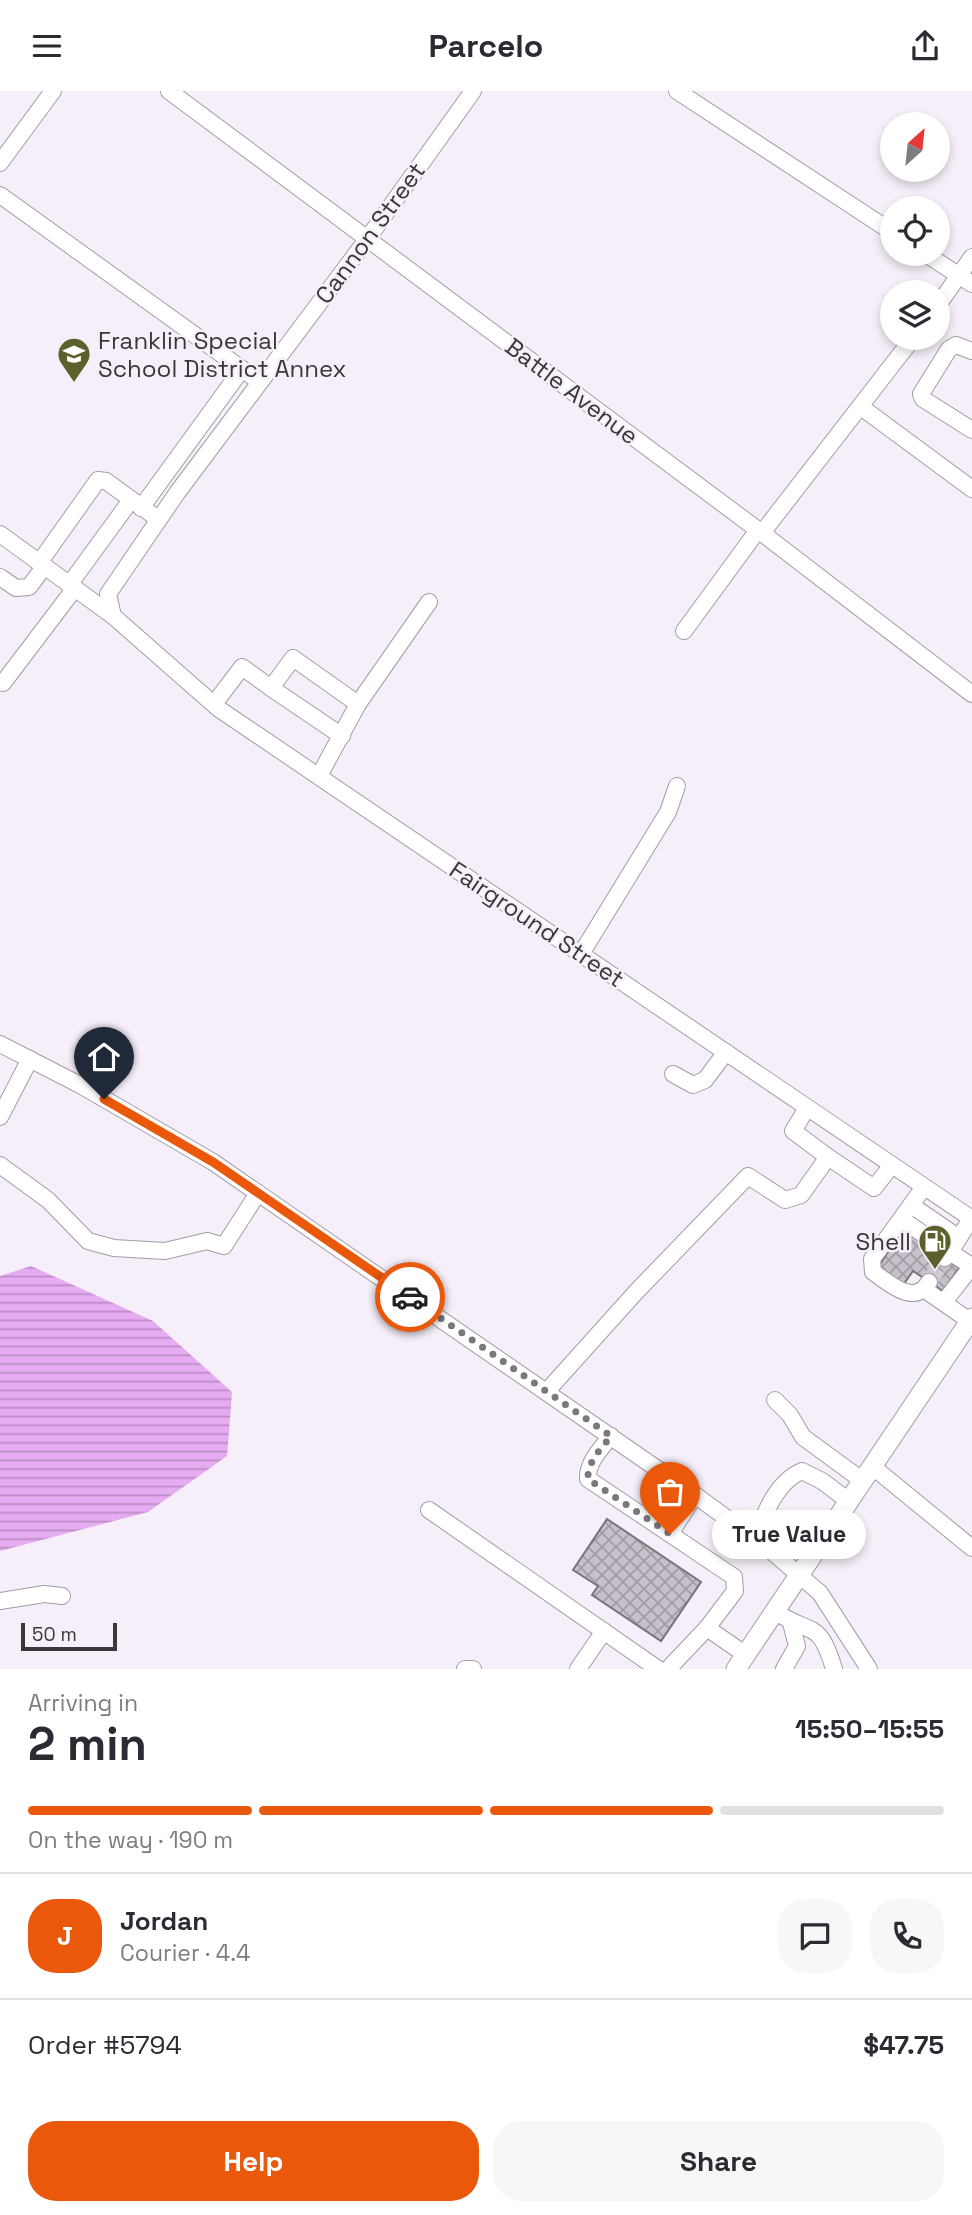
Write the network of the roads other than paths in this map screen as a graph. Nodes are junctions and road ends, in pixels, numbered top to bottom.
1 (53, 91) edge
2 (169, 91) edge
3 (473, 91) edge
4 (677, 91) edge
5 (0, 163) edge
6 (0, 195) edge
7 (880, 224) edge
8 (368, 238) junction
9 (972, 257) edge
10 (944, 266) edge
11 (966, 280) edge
12 (950, 294) edge
13 (904, 350) edge
14 (972, 351) edge
15 (242, 369) junction
16 (260, 381) junction
17 (861, 407) junction
18 (972, 430) edge
19 (972, 489) edge
20 (136, 504) junction
21 (158, 519) junction
22 (760, 532) junction
23 (0, 534) edge
24 (42, 564) junction
25 (0, 577) edge
26 (72, 586) junction
27 (429, 602) dead end
28 (113, 616) junction
29 (684, 631) dead end
30 (3, 683) dead end
31 (271, 688) junction
32 (972, 694) edge
33 (214, 704) junction
34 (358, 704) junction
35 (342, 736) junction
36 (319, 776) junction
37 (677, 786) dead end
38 (581, 954) junction
39 (0, 1044) edge
40 (726, 1052) junction
41 (30, 1059) junction
42 (673, 1074) dead end
43 (807, 1108) junction
44 (0, 1117) edge
45 (828, 1157) junction
46 (0, 1164) edge
47 (892, 1165) junction
48 (924, 1187) junction
49 (258, 1193) junction
50 (911, 1205) junction
51 (901, 1219) junction
52 (972, 1219) edge
53 (951, 1250) junction
54 (971, 1266) edge
55 (944, 1302) junction
56 (969, 1326) edge
57 (547, 1391) junction
58 (775, 1400) dead end
59 (611, 1436) junction
60 (868, 1474) junction
61 (695, 1495) junction
62 (850, 1502) junction
63 (429, 1510) dead end
64 (670, 1534) junction
65 (755, 1538) junction
66 (972, 1548) edge
67 (801, 1576) junction
68 (62, 1596) dead end
69 (0, 1601) edge
70 (784, 1617) junction
71 (707, 1628) junction
72 (604, 1632) junction
73 (741, 1662) edge
74 (466, 1669) edge
75 (473, 1669) edge
76 (578, 1669) edge
77 (658, 1669) edge
78 (668, 1669) edge
79 (784, 1669) edge
80 (834, 1669) edge
81 (869, 1669) edge

1 - 5 street
2 - 8 street, Battle Avenue
3 - 8 street, Cannon Street
4 - 7 street
6 - 15 street
8 - 16 street, Cannon Street
8 - 22 street, Battle Avenue
9 - 11 street
10 - 11 street
11 - 12 street
13 - 17 street
14 - 18 street
15 - 16 street
15 - 20 street
16 - 21 street, Cannon Street
17 - 19 street
17 - 22 street
20 - 21 street
20 - 24 street
20 - 26 street
21 - 28 street, Cannon Street
22 - 29 street
22 - 32 street, Battle Avenue
23 - 24 street
24 - 25 street
24 - 26 street
26 - 28 street
26 - 30 street
27 - 34 street
28 - 33 street, Fairground Street
31 - 33 street
31 - 34 street
31 - 35 street
33 - 36 street, Fairground Street
34 - 35 street
35 - 36 street
36 - 38 street, Fairground Street
37 - 38 street
38 - 40 street, Fairground Street
39 - 41 street
40 - 42 street
40 - 43 street, Fairground Street
41 - 44 street
41 - 49 street
43 - 45 street
43 - 47 street, Fairground Street
45 - 47 street
45 - 57 street
46 - 49 street
47 - 48 street, Fairground Street
48 - 50 street
48 - 52 street, Fairground Street
49 - 57 street
50 - 51 street
50 - 53 street
51 - 53 street
51 - 55 street
52 - 53 street
53 - 54 street
54 - 55 street
55 - 56 street
56 - 60 main road
57 - 59 street
58 - 60 street
59 - 61 street
59 - 64 street
60 - 62 main road
60 - 66 street
61 - 64 street
61 - 65 street
62 - 65 street
62 - 67 main road
63 - 72 street
64 - 71 street
65 - 67 street
67 - 70 main road
67 - 81 street
68 - 69 street
70 - 73 main road
70 - 79 street
70 - 80 street
71 - 73 street
71 - 78 street
72 - 76 street
72 - 77 street
74 - 75 street

